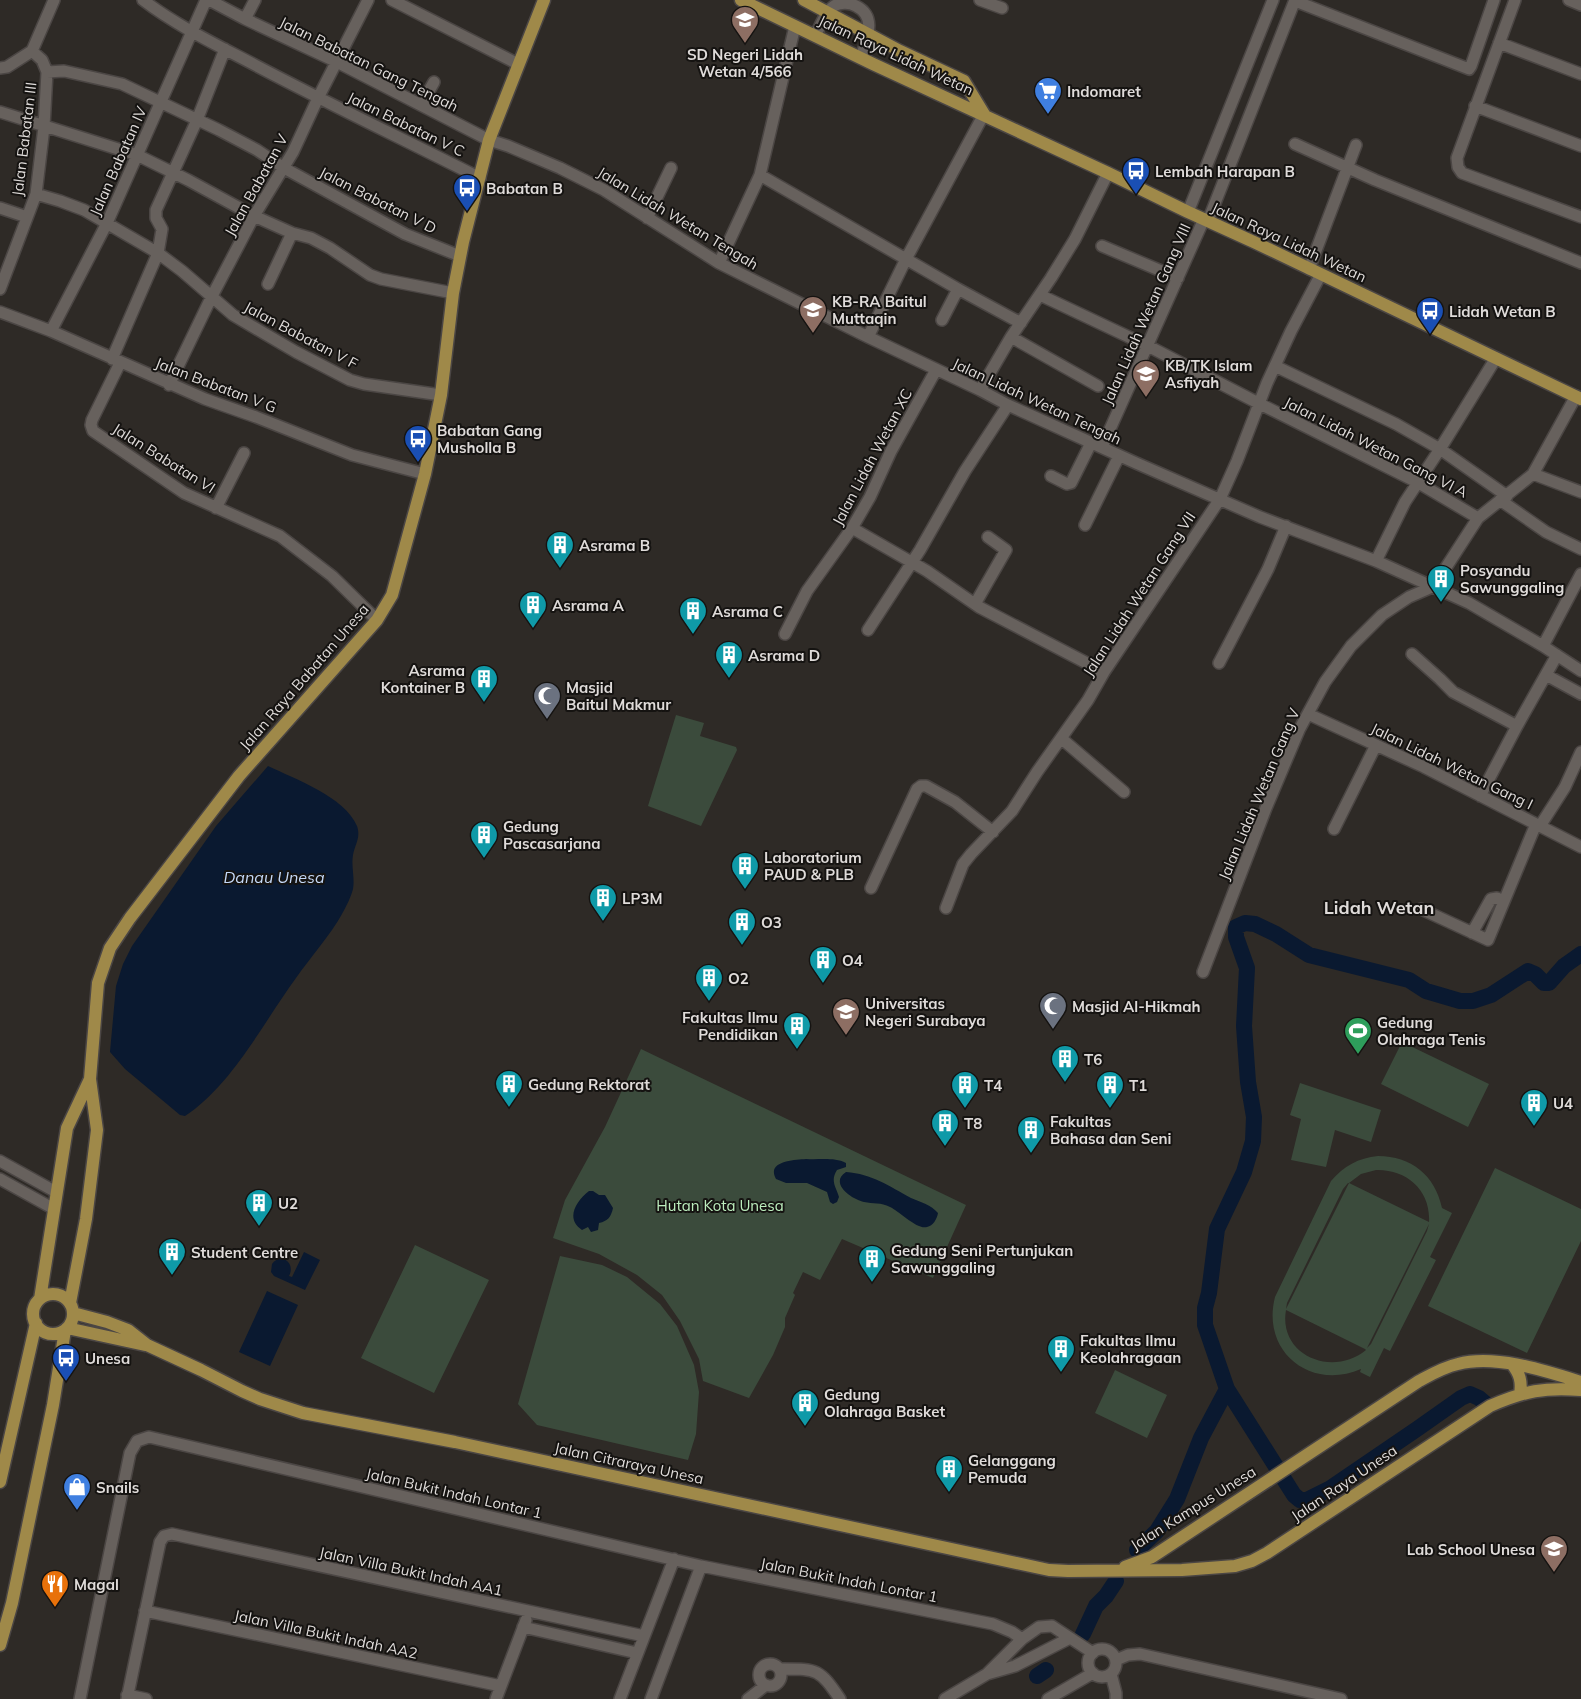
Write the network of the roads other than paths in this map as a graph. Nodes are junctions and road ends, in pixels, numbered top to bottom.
1 (54, 0) edge
2 (143, 0) edge
3 (208, 0) edge
4 (255, 0) edge
5 (368, 0) edge
6 (392, 0) edge
7 (544, 0) edge
8 (741, 0) edge
9 (804, 0) edge
10 (980, 0) edge
11 (1273, 0) edge
12 (1295, 0) edge
13 (1494, 0) edge
14 (1515, 0) edge
15 (1569, 0) edge
16 (850, 1) edge
17 (865, 5) edge
18 (1581, 5) edge
19 (1002, 8) dead end
20 (828, 12) junction
21 (245, 19) junction
22 (795, 26) junction
23 (192, 31) junction
24 (1260, 32) junction
25 (868, 33) junction
26 (815, 36) junction
27 (1280, 39) junction
28 (1499, 43) junction
29 (1254, 48) junction
30 (224, 49) junction
31 (32, 51) junction
32 (1273, 55) junction
33 (861, 58) junction
34 (337, 62) junction
35 (518, 64) junction
36 (0, 68) edge
37 (47, 72) junction
38 (1581, 74) edge
39 (434, 82) dead end
40 (318, 98) junction
41 (160, 102) junction
42 (421, 105) junction
43 (1475, 106) junction
44 (0, 112) edge
45 (984, 114) junction
46 (197, 120) junction
47 (44, 127) junction
48 (489, 140) junction
49 (1295, 144) dead end
50 (1356, 144) dead end
51 (1581, 146) edge
52 (137, 155) junction
53 (284, 168) junction
54 (671, 168) dead end
55 (1346, 168) junction
56 (174, 172) junction
57 (1108, 173) junction
58 (760, 175) junction
59 (480, 178) junction
60 (1200, 185) junction
61 (1219, 193) junction
62 (36, 194) junction
63 (0, 208) edge
64 (1188, 212) junction
65 (254, 216) junction
66 (27, 217) junction
67 (1581, 217) edge
68 (647, 218) junction
69 (1206, 220) junction
70 (107, 223) junction
71 (292, 233) junction
72 (1102, 246) dead end
73 (158, 253) junction
74 (460, 256) junction
75 (906, 258) junction
76 (1581, 262) edge
77 (719, 263) junction
78 (1315, 272) junction
79 (1178, 278) junction
80 (268, 284) dead end
81 (0, 289) edge
82 (958, 289) junction
83 (453, 293) junction
84 (1040, 295) junction
85 (211, 298) junction
86 (0, 312) edge
87 (942, 320) dead end
88 (1021, 323) junction
89 (51, 331) junction
90 (868, 337) junction
91 (1011, 337) junction
92 (1148, 346) junction
93 (1496, 358) junction
94 (116, 361) junction
95 (1275, 366) junction
96 (936, 370) junction
97 (169, 385) junction
98 (1098, 386) dead end
99 (980, 390) junction
100 (441, 396) junction
101 (1578, 398) edge
102 (1260, 404) junction
103 (1008, 405) junction
104 (1091, 443) junction
105 (1102, 447) junction
106 (1440, 449) junction
107 (244, 453) dead end
108 (1119, 456) junction
109 (425, 474) junction
110 (1533, 474) junction
111 (1051, 476) dead end
112 (1417, 482) junction
113 (1581, 492) edge
114 (1504, 498) junction
115 (1220, 499) junction
116 (216, 508) junction
117 (1478, 518) junction
118 (1085, 525) dead end
119 (1286, 526) junction
120 (852, 528) junction
121 (988, 537) dead end
122 (1581, 549) edge
123 (1376, 560) junction
124 (911, 562) junction
125 (1581, 574) edge
126 (1432, 587) junction
127 (975, 604) junction
128 (377, 620) junction
129 (868, 630) dead end
130 (785, 634) dead end
131 (1543, 646) junction
132 (1412, 654) dead end
133 (1557, 655) junction
134 (1219, 662) dead end
135 (1581, 671) edge
136 (1104, 672) junction
137 (1546, 675) junction
138 (1581, 694) edge
139 (1308, 714) junction
140 (1517, 726) junction
141 (1062, 739) junction
142 (1376, 746) junction
143 (1581, 752) edge
144 (1124, 792) dead end
145 (1480, 796) junction
146 (1538, 825) junction
147 (1334, 829) dead end
148 (992, 832) junction
149 (1581, 847) edge
150 (871, 888) dead end
151 (1503, 901) junction
152 (946, 908) dead end
153 (1421, 909) dead end
154 (1472, 933) junction
155 (1202, 972) dead end
156 (90, 1079) junction
157 (67, 1128) junction
158 (97, 1130) junction
159 (0, 1161) edge
160 (0, 1179) edge
161 (56, 1192) junction
162 (54, 1209) junction
163 (41, 1293) junction
164 (71, 1304) junction
165 (36, 1323) junction
166 (66, 1328) junction
167 (147, 1345) junction
168 (1512, 1364) junction
169 (1581, 1382) edge
170 (1581, 1390) edge
171 (1520, 1394) junction
172 (0, 1482) edge
173 (1171, 1544) junction
174 (674, 1559) junction
175 (701, 1566) junction
176 (1115, 1570) junction
177 (1182, 1570) junction
178 (145, 1611) junction
179 (529, 1612) junction
180 (524, 1627) junction
181 (644, 1636) junction
182 (1070, 1638) junction
183 (1022, 1639) junction
184 (0, 1645) edge
185 (1093, 1653) junction
186 (637, 1654) junction
187 (1116, 1660) junction
188 (780, 1669) junction
189 (1093, 1673) junction
190 (987, 1674) junction
191 (1111, 1674) junction
192 (766, 1685) junction
193 (501, 1686) junction
194 (1064, 1694) edge
195 (127, 1697) edge
196 (654, 1698) edge
197 (80, 1699) edge
198 (146, 1699) edge
199 (496, 1699) edge
200 (620, 1699) edge
201 (748, 1699) edge
202 (840, 1699) edge
203 (945, 1699) edge
204 (1048, 1699) edge
205 (1116, 1699) edge
206 (1341, 1699) edge

1 - 31 street
2 - 23 street, Jalan Babatan V C
3 - 21 street, Jalan Babatan Gang Tengah
3 - 23 street, Jalan Babatan IV
4 - 21 street
5 - 34 street, Jalan Babatan V
6 - 35 street
7 - 35 main road, Jalan Raya Babatan Unesa
8 - 22 main road, Jalan Raya Lidah Wetan
9 - 20 main road, Jalan Raya Lidah Wetan
10 - 19 street
11 - 24 street
12 - 13 street
12 - 27 street, Jalan Lidah Wetan Gang VIII
14 - 28 street
15 - 18 street
16 - 17 street
16 - 20 street
17 - 25 street
20 - 25 main road, Jalan Raya Lidah Wetan
20 - 26 street
21 - 34 street, Jalan Babatan Gang Tengah
22 - 26 main road, Jalan Raya Lidah Wetan
22 - 58 street
23 - 30 street, Jalan Babatan V C
23 - 41 street, Jalan Babatan IV
24 - 27 street
24 - 29 street
25 - 33 street
25 - 45 main road, Jalan Raya Lidah Wetan
26 - 33 main road, Jalan Raya Lidah Wetan
27 - 32 street, Jalan Lidah Wetan Gang VIII
28 - 38 street
28 - 43 street
29 - 32 street
29 - 60 street
30 - 40 street, Jalan Babatan V C
30 - 46 street, Jalan Babatan VI
31 - 36 street, Jalan Babatan III
31 - 37 street, Jalan Babatan III
32 - 61 street, Jalan Lidah Wetan Gang VIII
33 - 45 main road, Jalan Raya Lidah Wetan
34 - 40 street, Jalan Babatan V
34 - 42 street, Jalan Babatan Gang Tengah
35 - 48 main road, Jalan Raya Babatan Unesa
37 - 41 street, Jalan Babatan V D
37 - 47 street, Jalan Babatan III
39 - 42 street
40 - 53 street, Jalan Babatan V
40 - 59 street, Jalan Babatan V C
41 - 46 street, Jalan Babatan V D
41 - 52 street, Jalan Babatan IV
42 - 48 street, Jalan Babatan Gang Tengah
43 - 51 street
43 - 67 street
44 - 47 street
45 - 57 main road, Jalan Raya Lidah Wetan
45 - 75 street
46 - 53 street, Jalan Babatan V D
46 - 56 street, Jalan Babatan VI
47 - 52 street
47 - 62 street, Jalan Babatan III
48 - 59 main road, Jalan Raya Babatan Unesa
48 - 68 street, Jalan Lidah Wetan Tengah
49 - 55 street
50 - 55 street, Jalan Lidah Wetan Gang VII
52 - 56 street
52 - 70 street, Jalan Babatan IV
53 - 65 street, Jalan Babatan V
53 - 74 street, Jalan Babatan V D
54 - 68 street
55 - 76 street
55 - 78 street, Jalan Lidah Wetan Gang VII
56 - 65 street
56 - 73 street, Jalan Babatan VI
57 - 64 main road, Jalan Raya Lidah Wetan
57 - 84 street
58 - 75 street
58 - 77 street
59 - 74 main road, Jalan Raya Babatan Unesa
60 - 61 street
60 - 64 street
61 - 69 street, Jalan Lidah Wetan Gang VIII
62 - 66 street, Jalan Babatan III
62 - 70 street, Jalan Babatan V F
63 - 66 street
64 - 69 main road, Jalan Raya Lidah Wetan
65 - 71 street
65 - 85 street, Jalan Babatan V
66 - 81 street, Jalan Babatan III
68 - 77 street, Jalan Lidah Wetan Tengah
69 - 78 main road, Jalan Raya Lidah Wetan
69 - 79 street, Jalan Lidah Wetan Gang VIII
70 - 73 street, Jalan Babatan V F
70 - 89 street, Jalan Babatan IV
71 - 80 street
71 - 83 street
72 - 79 street
73 - 85 street, Jalan Babatan V F
73 - 94 street, Jalan Babatan VI
74 - 83 main road, Jalan Raya Babatan Unesa
75 - 82 street
75 - 90 street
77 - 90 street, Jalan Lidah Wetan Tengah
78 - 93 main road, Jalan Raya Lidah Wetan
78 - 95 street, Jalan Lidah Wetan Gang VII
79 - 92 street, Jalan Lidah Wetan Gang VIII
82 - 87 street
82 - 88 street
83 - 100 main road, Jalan Raya Babatan Unesa
84 - 88 street
84 - 92 street, Jalan Lidah Wetan Gang VI A
85 - 97 street, Jalan Babatan V
85 - 100 street, Jalan Babatan V F
86 - 89 street, Jalan Babatan V G
88 - 91 street
89 - 94 street, Jalan Babatan V G
90 - 96 street, Jalan Lidah Wetan Tengah
91 - 98 street
91 - 99 street
92 - 102 street, Jalan Lidah Wetan Gang VI A
92 - 105 street, Jalan Lidah Wetan Gang VIII
93 - 101 main road, Jalan Raya Lidah Wetan
93 - 106 street
94 - 97 street, Jalan Babatan V G
94 - 116 street, Jalan Babatan VI
95 - 102 street, Jalan Lidah Wetan Gang VII
95 - 106 street
96 - 99 street, Jalan Lidah Wetan Tengah
96 - 120 street, Jalan Lidah Wetan XC
97 - 109 street, Jalan Babatan V G
99 - 103 street, Jalan Lidah Wetan Tengah
100 - 109 main road, Jalan Raya Babatan Unesa
101 - 110 street
102 - 112 street, Jalan Lidah Wetan Gang VI A
102 - 115 street, Jalan Lidah Wetan Gang VII
103 - 104 street, Jalan Lidah Wetan Tengah
103 - 124 street
104 - 105 street, Jalan Lidah Wetan Tengah
104 - 111 street
105 - 108 street, Jalan Lidah Wetan Tengah
106 - 112 street
106 - 114 street
107 - 116 street
108 - 115 street, Jalan Lidah Wetan Tengah
108 - 118 street
109 - 128 main road, Jalan Raya Babatan Unesa
110 - 113 street
110 - 114 street
112 - 117 street, Jalan Lidah Wetan Gang VI A
112 - 123 street
114 - 117 street
114 - 122 street
115 - 119 street, Jalan Lidah Wetan Tengah
115 - 136 street, Jalan Lidah Wetan Gang VII
116 - 128 street, Jalan Babatan VI
117 - 126 street
119 - 123 street, Jalan Lidah Wetan Tengah
119 - 134 street
120 - 124 street
120 - 130 street, Jalan Lidah Wetan XC
121 - 127 street
123 - 126 street, Jalan Lidah Wetan Tengah
124 - 127 street
124 - 129 street
125 - 131 street
126 - 131 street, Jalan Lidah Wetan Tengah
126 - 139 street, Jalan Lidah Wetan Gang V
127 - 136 street
128 - 156 main road, Jalan Raya Babatan Unesa
131 - 133 street, Jalan Lidah Wetan Tengah
132 - 140 street
133 - 135 street, Jalan Lidah Wetan Tengah
133 - 137 street
136 - 141 street, Jalan Lidah Wetan Gang VII
137 - 138 street
137 - 140 street
139 - 142 street, Jalan Lidah Wetan Gang I
139 - 155 street, Jalan Lidah Wetan Gang V
140 - 145 street
141 - 144 street
141 - 148 street, Jalan Lidah Wetan Gang VII
142 - 145 street, Jalan Lidah Wetan Gang I
142 - 147 street
143 - 146 street
145 - 146 street, Jalan Lidah Wetan Gang I
146 - 149 street, Jalan Lidah Wetan Gang I
146 - 151 street
148 - 150 street
148 - 152 street, Jalan Lidah Wetan Gang VII
151 - 154 street
151 - 154 street
153 - 154 street
156 - 157 main road
156 - 158 main road
157 - 158 main road
157 - 161 main road
158 - 164 main road
159 - 161 street
160 - 162 street
161 - 162 main road
162 - 163 main road
163 - 164 main road
163 - 165 main road
164 - 166 main road
164 - 167 main road, Jalan Citraraya Unesa
165 - 166 main road
165 - 172 main road
166 - 167 main road, Jalan Citraraya Unesa
166 - 184 main road
167 - 176 main road, Jalan Citraraya Unesa
168 - 169 main road
168 - 171 main road
168 - 173 main road, Jalan Kampus Unesa
170 - 171 main road, Jalan Raya Unesa
171 - 177 main road, Jalan Raya Unesa
173 - 176 main road, Jalan Kampus Unesa
173 - 177 main road
174 - 175 street, Jalan Bukit Indah Lontar 1
174 - 181 street
174 - 197 street, Jalan Bukit Indah Lontar 1
175 - 183 street, Jalan Bukit Indah Lontar 1
175 - 196 street
176 - 177 main road, Jalan Raya Unesa
178 - 179 street, Jalan Villa Bukit Indah AA1
178 - 193 street, Jalan Villa Bukit Indah AA2
178 - 195 street
179 - 180 street
179 - 181 street, Jalan Villa Bukit Indah AA1
180 - 186 street
180 - 193 street
181 - 186 street
182 - 183 street
182 - 185 street
182 - 190 street
183 - 190 street
185 - 187 street
185 - 189 street
186 - 200 street
187 - 191 street
187 - 206 street
188 - 192 street
188 - 192 street
188 - 202 street
189 - 191 street
189 - 194 street
190 - 203 street
191 - 205 street
192 - 201 street
193 - 199 street
194 - 204 street
195 - 198 street

